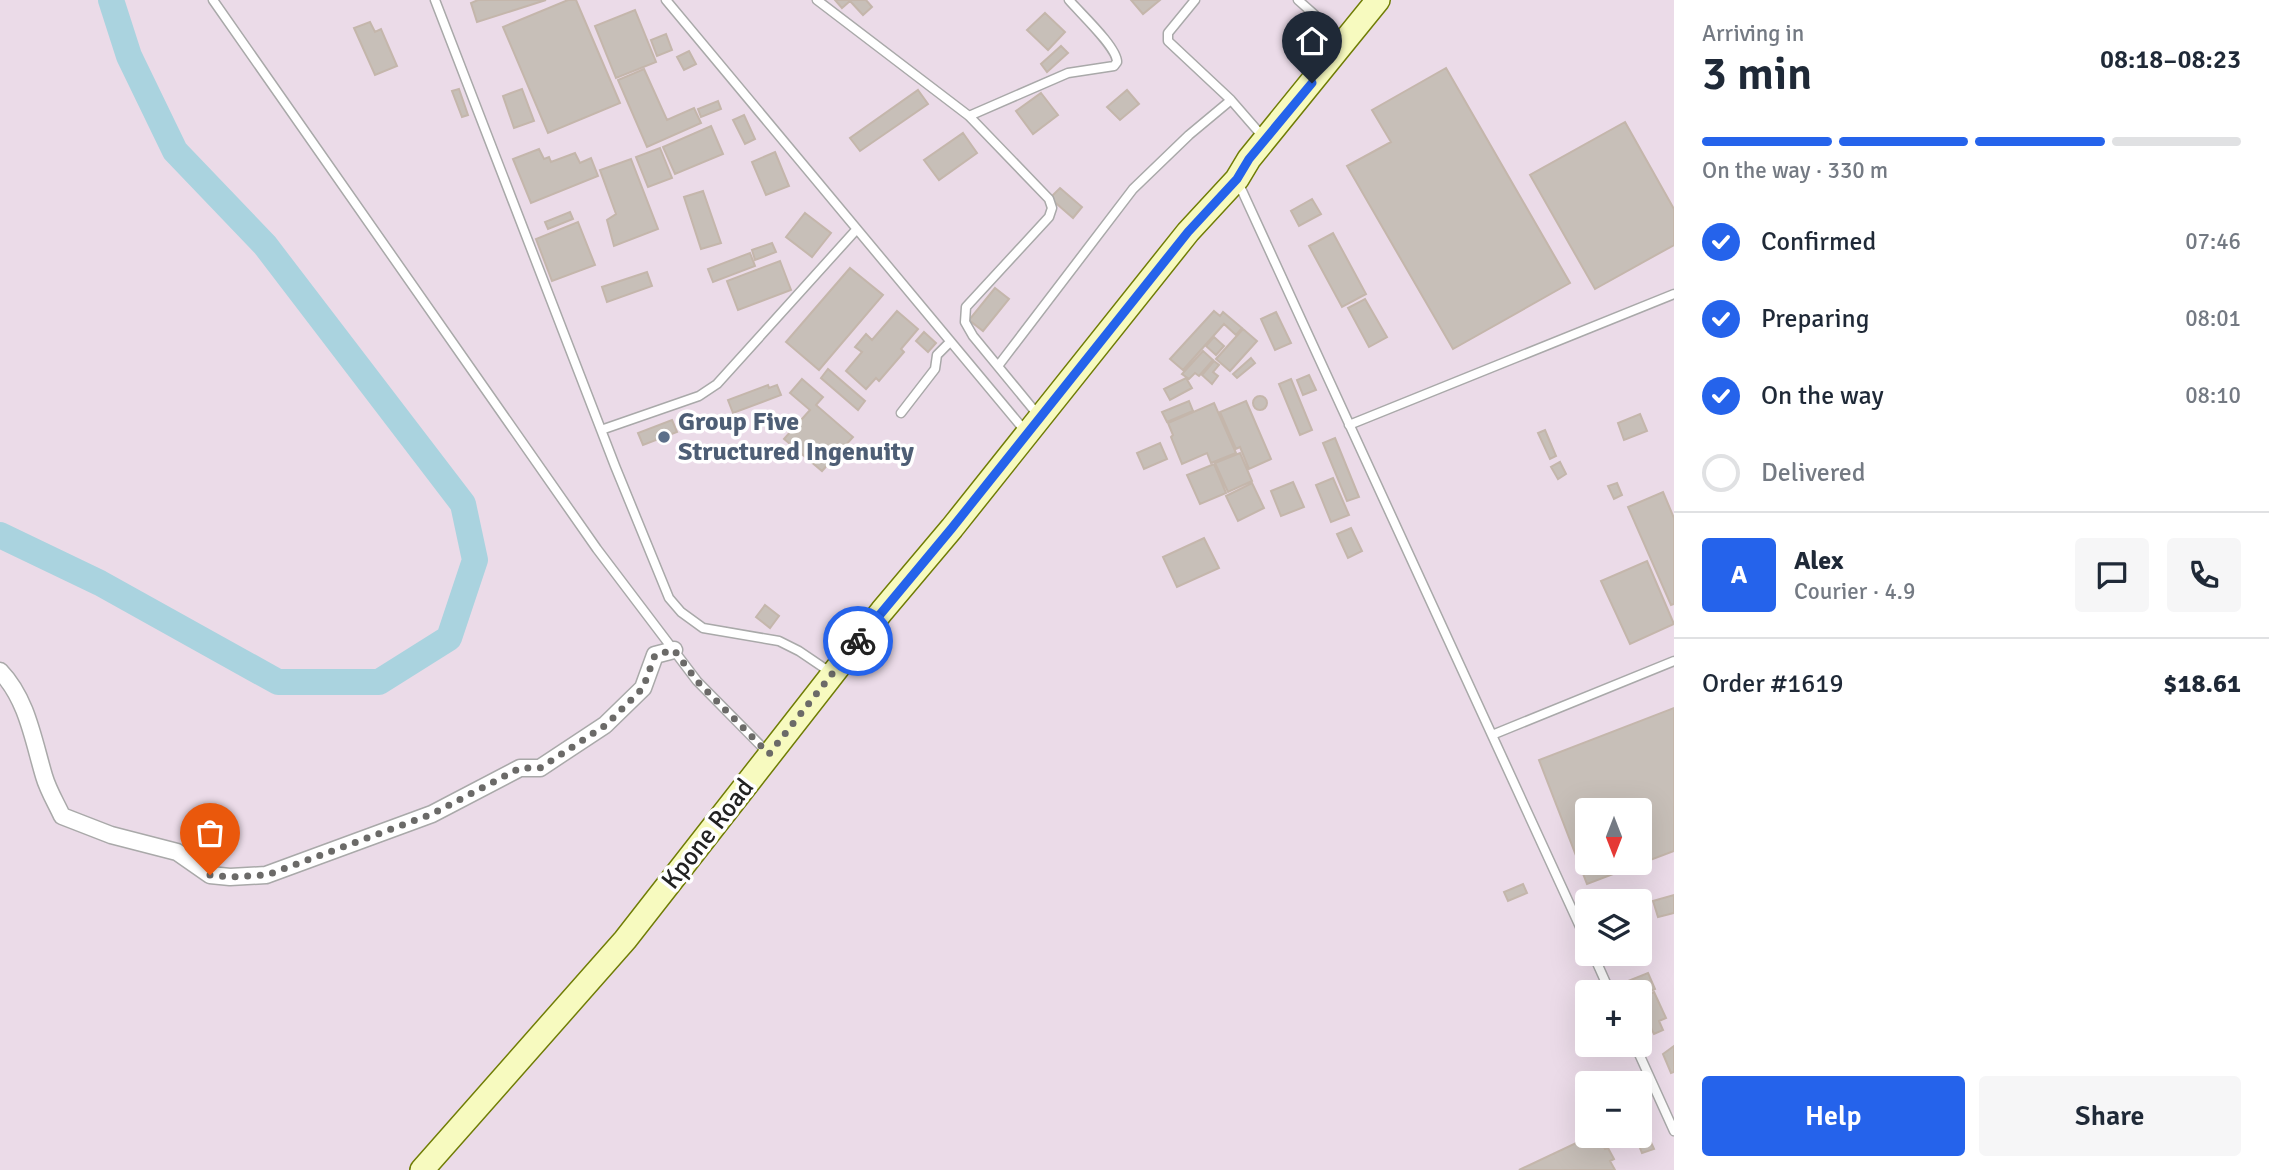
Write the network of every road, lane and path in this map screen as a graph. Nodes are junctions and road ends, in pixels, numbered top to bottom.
1 (213, 0) edge
2 (435, 0) edge
3 (666, 0) edge
4 (817, 0) edge
5 (1069, 0) edge
6 (1195, 0) edge
7 (1298, 0) edge
8 (1378, 0) edge
9 (1345, 41) junction
10 (1231, 100) junction
11 (969, 116) junction
12 (1266, 140) junction
13 (1237, 179) junction
14 (856, 230) junction
15 (1674, 294) edge
16 (950, 342) junction
17 (998, 366) junction
18 (901, 413) dead end
19 (1349, 425) junction
20 (1034, 426) junction
21 (601, 430) junction
22 (674, 650) junction
23 (1674, 661) edge
24 (0, 671) edge
25 (832, 674) junction
26 (1492, 735) junction
27 (769, 754) junction
28 (1575, 916) edge
29 (1640, 1057) edge
30 (1674, 1130) edge
31 (422, 1170) edge

1 - 22 lane
2 - 21 lane
3 - 14 lane
4 - 11 lane
5 - 11 lane
6 - 10 lane
7 - 9 lane
8 - 9 main road, Kpone Road
9 - 12 main road, Kpone Road
10 - 12 lane
10 - 17 lane
11 - 17 lane
12 - 13 main road, Kpone Road
13 - 19 lane
13 - 20 main road, Kpone Road
14 - 16 lane
14 - 21 lane
15 - 19 lane
16 - 18 lane
16 - 20 lane
17 - 20 lane
19 - 26 lane
20 - 25 main road, Kpone Road
21 - 25 lane
22 - 24 street
22 - 27 lane
23 - 26 lane
25 - 27 main road, Kpone Road
26 - 28 lane
27 - 31 main road, Kpone Road
29 - 30 lane

